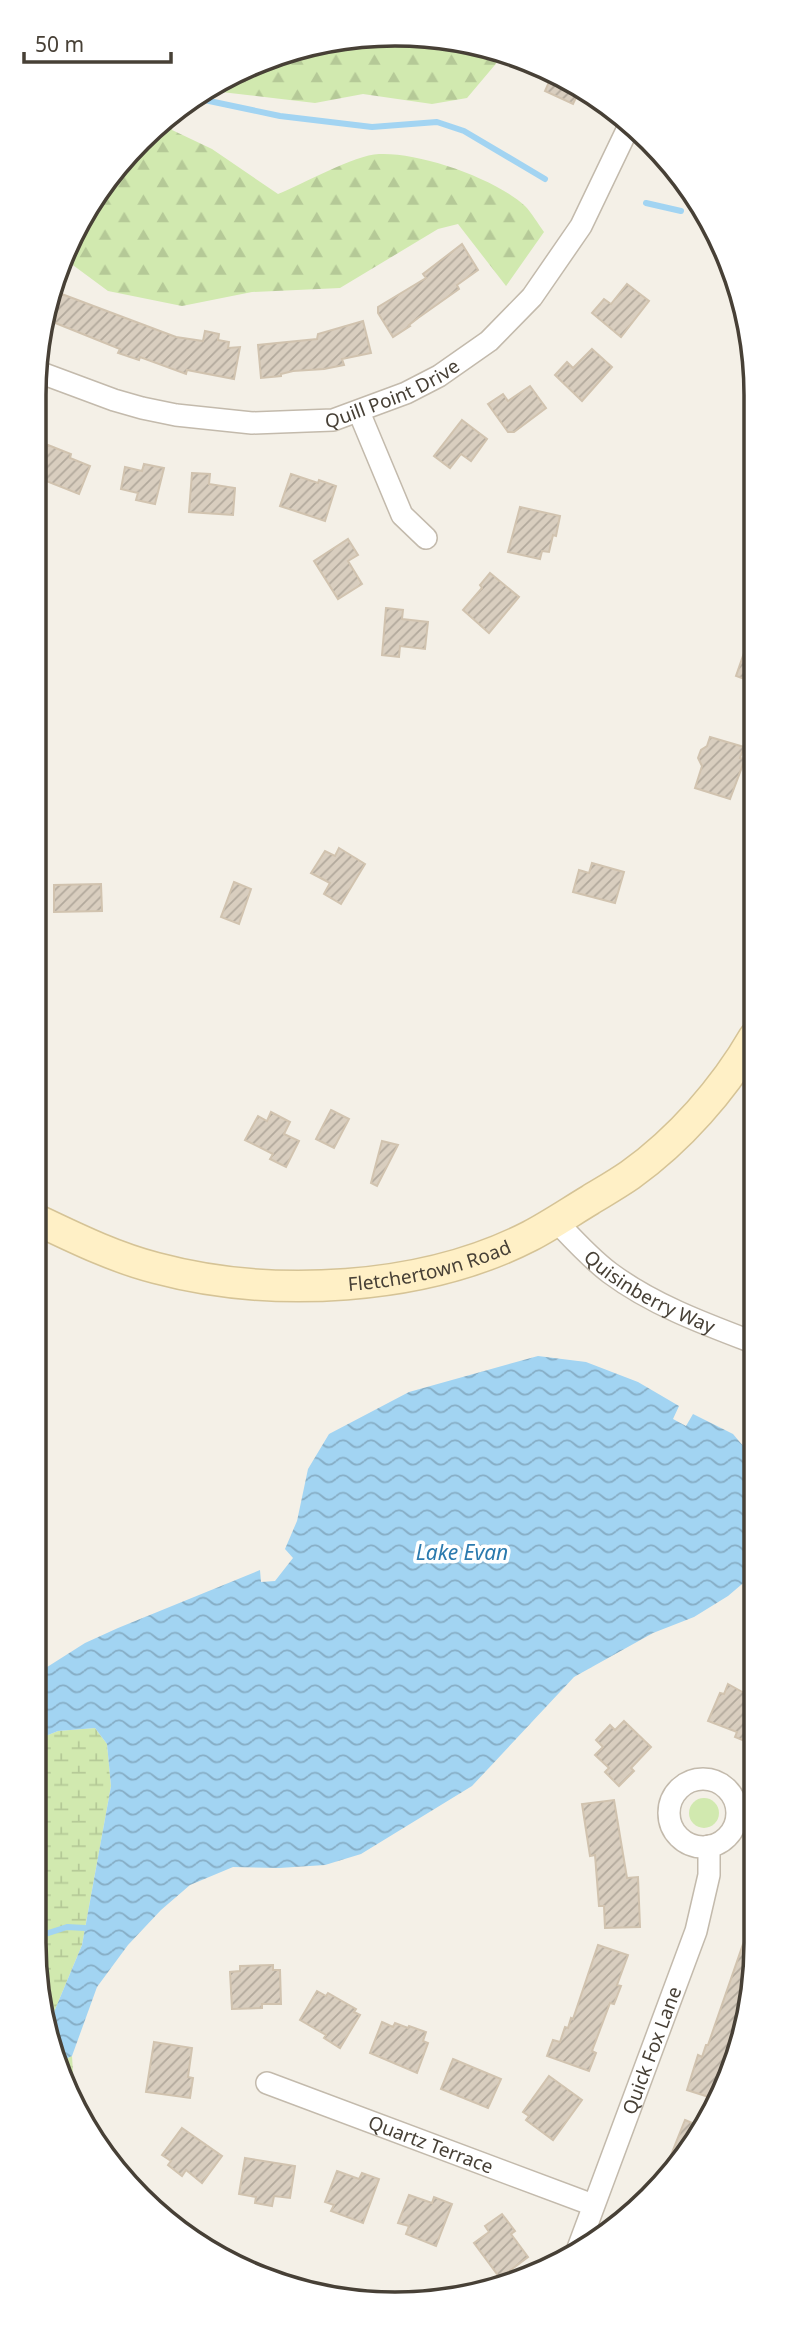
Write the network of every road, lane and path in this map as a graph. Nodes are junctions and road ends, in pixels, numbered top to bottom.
1 (626, 133) edge
2 (46, 375) edge
3 (359, 412) junction
4 (426, 538) dead end
5 (744, 1052) edge
6 (556, 1221) junction
7 (46, 1224) edge
8 (744, 1339) edge
9 (709, 1846) dead end
10 (267, 2083) dead end
11 (593, 2205) junction
12 (582, 2237) edge

1 - 3 street, Quill Point Drive
2 - 3 street, Quill Point Drive
3 - 4 street
5 - 6 street, Fletchertown Road
6 - 7 street, Fletchertown Road
6 - 8 street, Quisinberry Way
9 - 11 street, Quick Fox Lane
10 - 11 street, Quartz Terrace
11 - 12 street, Quick Fox Lane

